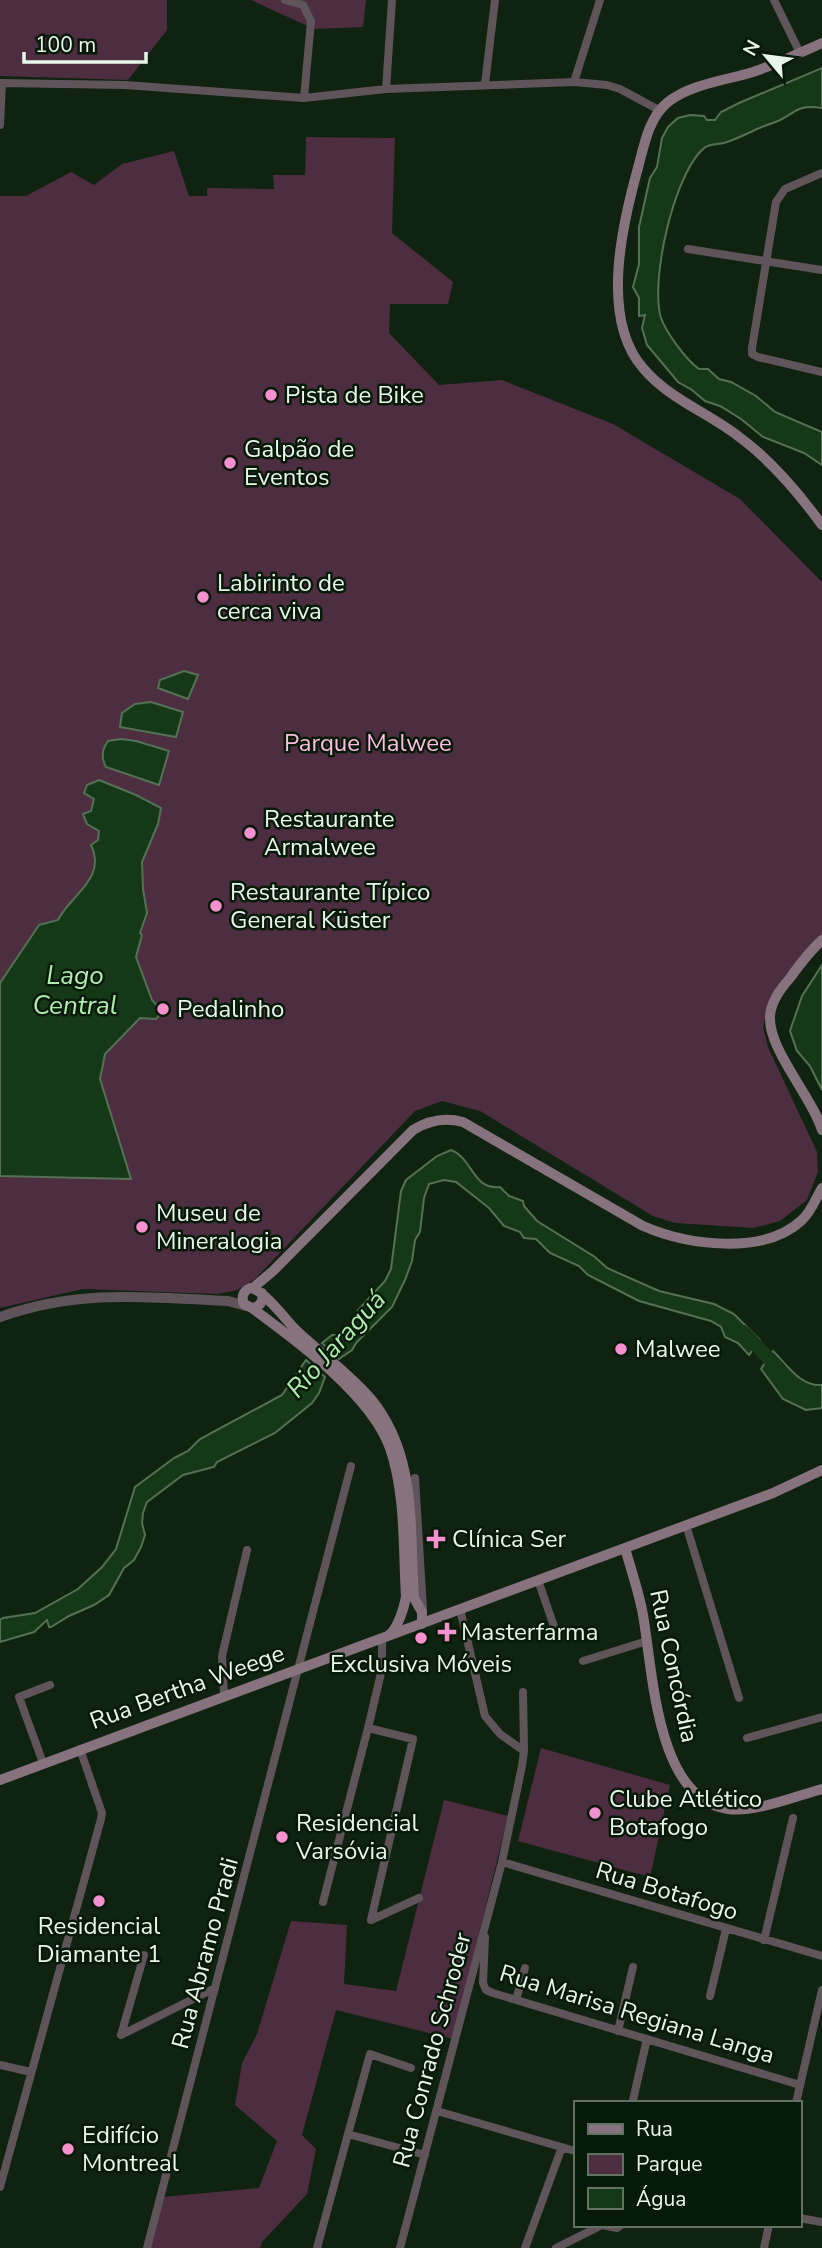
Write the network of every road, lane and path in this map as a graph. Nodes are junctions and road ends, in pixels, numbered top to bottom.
1 (285, 0) edge
2 (392, 0) edge
3 (495, 0) edge
4 (600, 0) edge
5 (774, 0) edge
6 (822, 43) edge
7 (800, 53) junction
8 (574, 82) junction
9 (1, 83) edge
10 (485, 84) junction
11 (386, 89) junction
12 (304, 98) junction
13 (659, 110) junction
14 (0, 125) edge
15 (822, 173) edge
16 (688, 248) dead end
17 (767, 261) junction
18 (822, 270) edge
19 (822, 372) edge
20 (822, 524) edge
21 (822, 940) edge
22 (822, 1130) edge
23 (822, 1188) edge
24 (256, 1290) junction
25 (228, 1301) junction
26 (249, 1307) junction
27 (0, 1317) edge
28 (300, 1340) junction
29 (337, 1373) junction
30 (351, 1466) dead end
31 (822, 1470) edge
32 (415, 1478) dead end
33 (686, 1525) junction
34 (625, 1548) junction
35 (247, 1550) dead end
36 (538, 1580) junction
37 (404, 1605) junction
38 (420, 1607) junction
39 (460, 1609) junction
40 (443, 1615) junction
41 (400, 1620) junction
42 (422, 1624) junction
43 (408, 1629) junction
44 (385, 1637) junction
45 (558, 1639) dead end
46 (647, 1641) junction
47 (583, 1661) dead end
48 (300, 1667) junction
49 (50, 1685) dead end
50 (523, 1692) dead end
51 (224, 1695) junction
52 (739, 1698) dead end
53 (822, 1717) edge
54 (368, 1728) junction
55 (747, 1738) dead end
56 (80, 1749) junction
57 (524, 1751) junction
58 (43, 1763) junction
59 (0, 1780) edge
60 (822, 1789) edge
61 (793, 1818) dead end
62 (502, 1861) junction
63 (419, 1898) dead end
64 (323, 1902) dead end
65 (486, 1922) junction
66 (726, 1929) junction
67 (764, 1940) junction
68 (144, 1955) dead end
69 (822, 1956) edge
70 (633, 1967) dead end
71 (524, 1968) dead end
72 (215, 1988) junction
73 (822, 1990) edge
74 (710, 1996) dead end
75 (516, 2000) junction
76 (819, 2017) edge
77 (618, 2031) junction
78 (647, 2039) junction
79 (0, 2064) edge
80 (411, 2068) dead end
81 (31, 2072) junction
82 (800, 2085) junction
83 (633, 2100) dead end
84 (796, 2101) edge
85 (437, 2111) junction
86 (348, 2134) junction
87 (0, 2140) edge
88 (12, 2143) junction
89 (562, 2147) junction
90 (574, 2151) edge
91 (425, 2155) junction
92 (0, 2187) edge
93 (801, 2218) edge
94 (822, 2221) edge
95 (598, 2227) edge
96 (769, 2227) edge
97 (146, 2248) edge
98 (317, 2248) edge
99 (400, 2248) edge
100 (525, 2248) edge
101 (556, 2248) edge
102 (764, 2248) edge

1 - 12 street
2 - 11 street
3 - 10 street
4 - 8 street
5 - 7 street
6 - 7 main road
7 - 13 main road
8 - 10 street
8 - 13 street
9 - 12 street
9 - 14 street
10 - 11 street
11 - 12 street
13 - 20 main road
15 - 17 street
16 - 17 street
17 - 18 street
17 - 19 street
21 - 22 main road
23 - 24 main road
24 - 25 street
24 - 26 main road
24 - 26 main road
24 - 28 main road
25 - 26 street
25 - 27 street
26 - 28 main road
28 - 29 main road
29 - 37 main road
29 - 38 main road
30 - 48 street, Rua Abramo Pradi
31 - 33 main road, Rua Bertha Weege
32 - 38 street
33 - 34 main road, Rua Bertha Weege
33 - 52 street
34 - 36 main road, Rua Bertha Weege
34 - 46 main road, Rua Concórdia
35 - 51 street
36 - 39 main road, Rua Bertha Weege
36 - 45 street
37 - 38 main road
37 - 41 main road
38 - 40 main road
38 - 42 main road
39 - 40 main road, Rua Bertha Weege
39 - 57 street
40 - 42 main road, Rua Bertha Weege
41 - 43 main road
41 - 44 main road
42 - 43 main road, Rua Bertha Weege
43 - 44 main road, Rua Bertha Weege
44 - 48 main road, Rua Bertha Weege
44 - 54 street
46 - 47 street
46 - 60 main road, Rua Concórdia
48 - 51 main road, Rua Bertha Weege
48 - 72 street, Rua Abramo Pradi
49 - 58 street
50 - 57 street, Rua Conrado Schroder
51 - 56 main road, Rua Bertha Weege
53 - 55 street
54 - 63 street
54 - 64 street
56 - 58 main road, Rua Bertha Weege
56 - 81 street
57 - 62 street, Rua Conrado Schroder
58 - 59 main road, Rua Bertha Weege
61 - 67 street
62 - 65 street, Rua Conrado Schroder
62 - 66 street, Rua Botafogo
65 - 75 street, Rua Marisa Regiana Langa
65 - 85 street, Rua Conrado Schroder
66 - 67 street, Rua Botafogo
66 - 74 street
67 - 69 street, Rua Botafogo
68 - 72 street
70 - 77 street
71 - 75 street
72 - 97 street, Rua Abramo Pradi
73 - 76 street
75 - 77 street, Rua Marisa Regiana Langa
76 - 82 street
77 - 78 street, Rua Marisa Regiana Langa
78 - 82 street, Rua Marisa Regiana Langa
78 - 83 street
79 - 81 street
80 - 86 street
81 - 88 street
82 - 84 street
85 - 89 street
85 - 91 street, Rua Conrado Schroder
86 - 91 street
86 - 98 street
87 - 88 street
88 - 92 street
89 - 90 street
89 - 100 street
91 - 99 street, Rua Conrado Schroder
93 - 94 street
95 - 101 street
96 - 102 street

